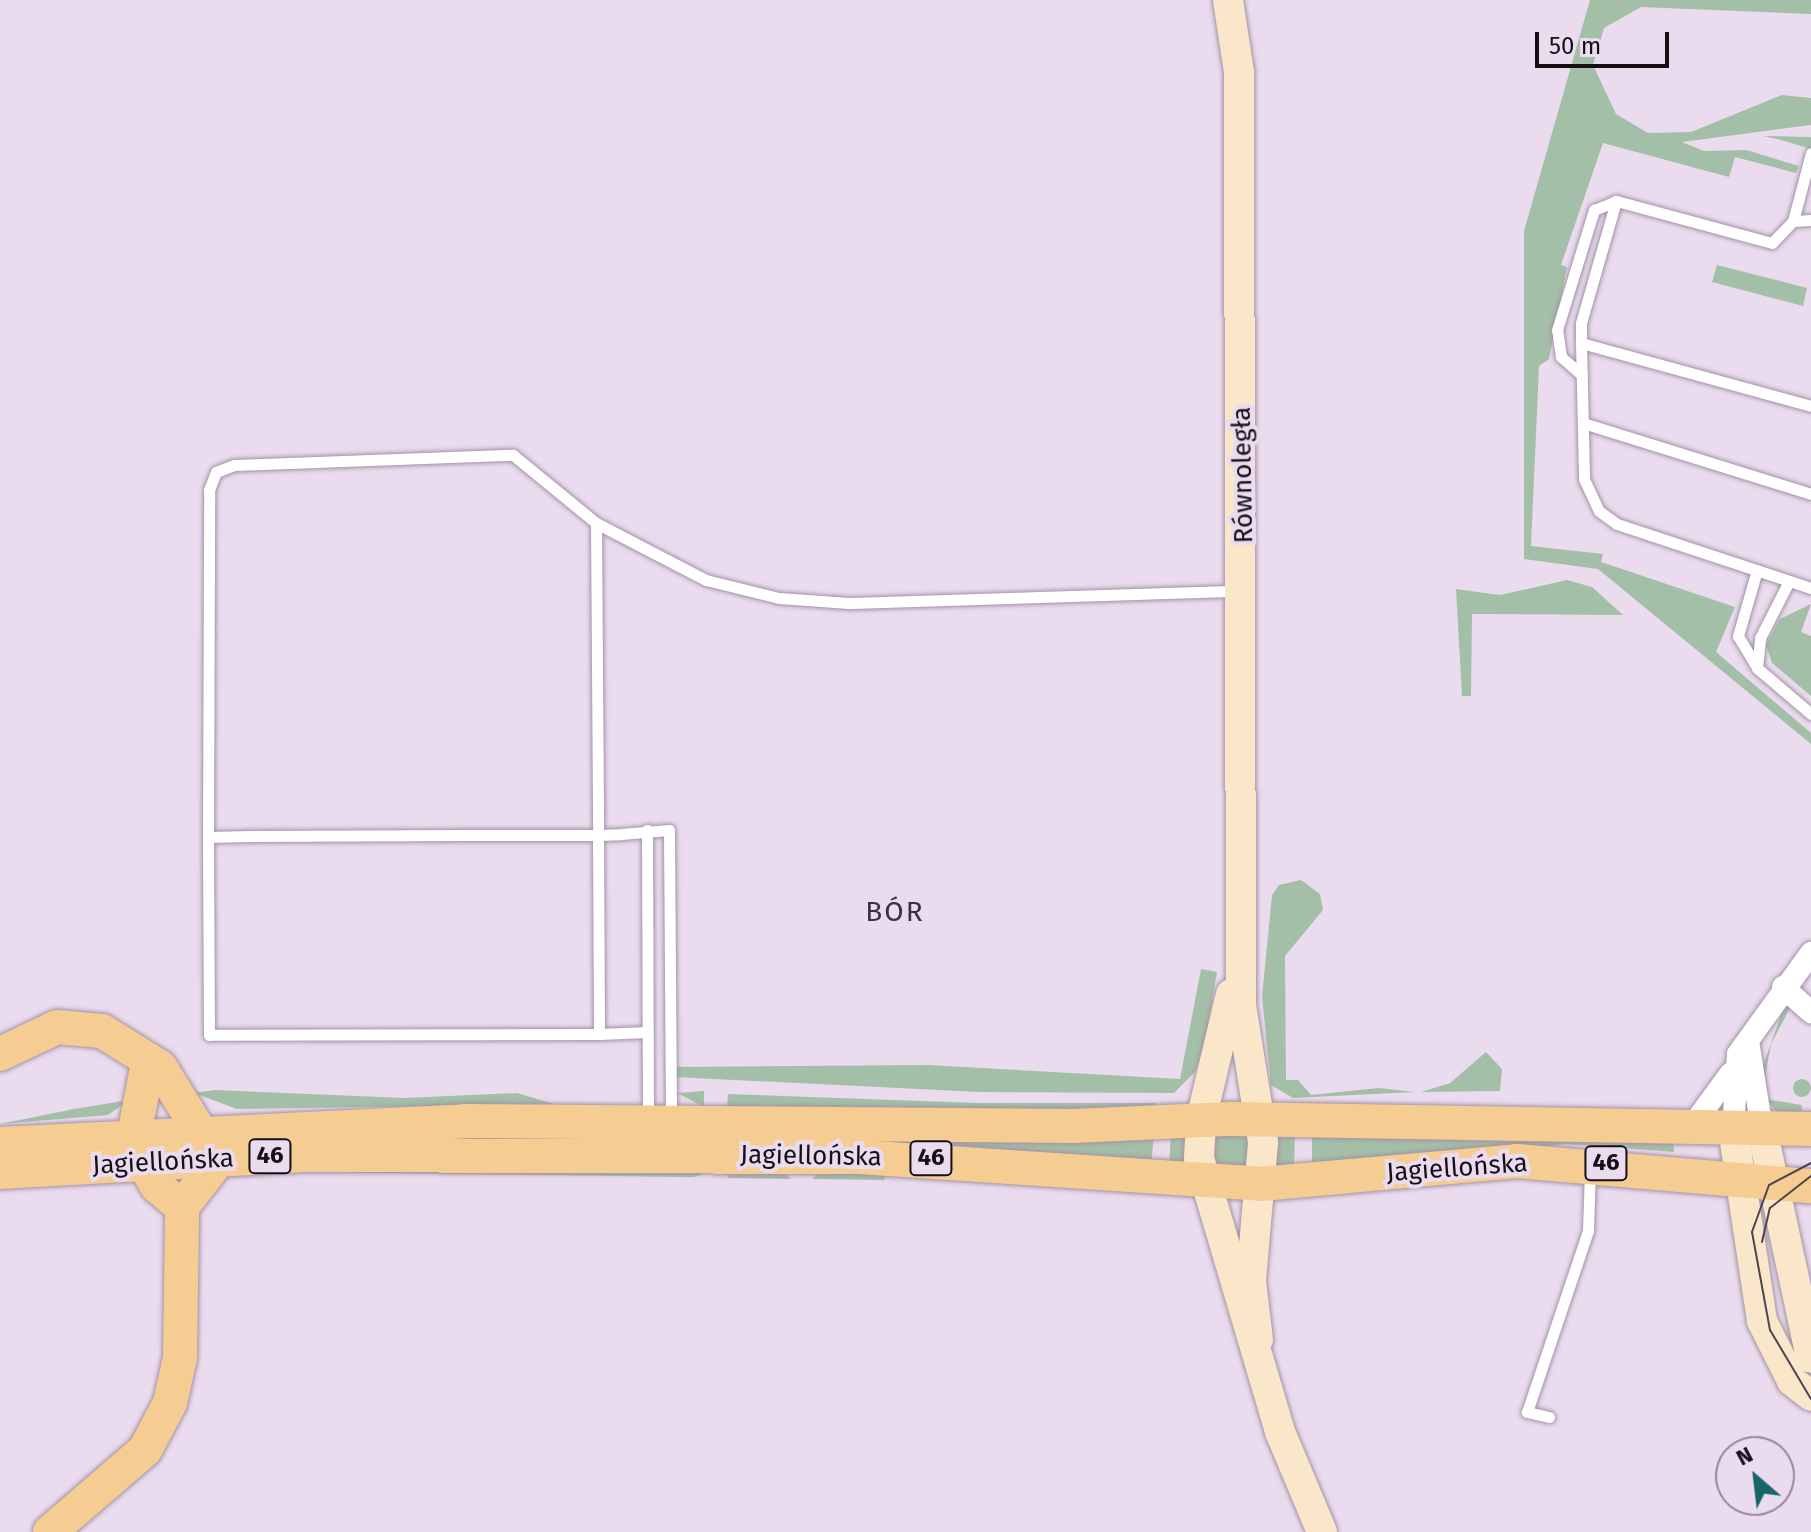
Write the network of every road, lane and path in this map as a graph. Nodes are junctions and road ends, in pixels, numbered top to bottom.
1 (1228, 0) edge
2 (1811, 153) edge
3 (1616, 201) junction
4 (1811, 220) edge
5 (1793, 221) junction
6 (1581, 343) junction
7 (1582, 375) junction
8 (1811, 406) edge
9 (1583, 423) junction
10 (1811, 494) edge
11 (596, 523) junction
12 (1757, 570) junction
13 (1789, 581) junction
14 (1811, 588) edge
15 (1244, 591) junction
16 (1757, 668) junction
17 (1811, 714) edge
18 (647, 830) junction
19 (598, 835) junction
20 (208, 837) junction
21 (1241, 950) junction
22 (1811, 953) edge
23 (1783, 987) junction
24 (1811, 1012) edge
25 (647, 1032) junction
26 (599, 1034) junction
27 (1748, 1041) junction
28 (0, 1054) edge
29 (148, 1063) junction
30 (1732, 1071) junction
31 (1201, 1120) junction
32 (1258, 1120) junction
33 (1690, 1129) junction
34 (1747, 1129) junction
35 (1811, 1129) edge
36 (199, 1130) junction
37 (658, 1137) junction
38 (0, 1144) edge
39 (139, 1148) junction
40 (220, 1158) junction
41 (1590, 1162) junction
42 (0, 1172) edge
43 (1737, 1178) junction
44 (1206, 1182) junction
45 (1773, 1182) junction
46 (1261, 1184) junction
47 (1811, 1186) edge
48 (182, 1207) junction
49 (1258, 1340) junction
50 (1811, 1358) edge
51 (1811, 1396) edge
52 (1549, 1417) dead end
53 (50, 1532) edge
54 (1322, 1532) edge

1 - 15 street, Równoległa
2 - 5 lane
3 - 5 lane
3 - 6 lane
3 - 7 lane
4 - 5 lane
6 - 7 lane
6 - 8 lane
7 - 9 lane
9 - 10 lane
9 - 12 lane
11 - 15 lane
11 - 19 lane
11 - 20 lane
12 - 13 lane
12 - 16 lane
13 - 14 lane
13 - 16 lane
15 - 21 street, Równoległa
16 - 17 lane
18 - 19 lane
18 - 25 lane
18 - 37 lane
19 - 20 lane
19 - 26 lane
20 - 26 lane
21 - 31 street, Równoległa
21 - 32 street, Równoległa
22 - 23 street
23 - 24 street
23 - 27 street
25 - 26 lane
25 - 37 lane
27 - 30 street
27 - 34 street
28 - 29 main road
29 - 36 main road
29 - 39 main road
30 - 33 street
30 - 34 street
31 - 32 main road, Jagiellońska / 46
31 - 37 main road, Jagiellońska / 46
31 - 44 street, Równoległa
32 - 33 main road, Jagiellońska / 46
32 - 46 street, Równoległa
33 - 34 main road, Jagiellońska / 46
34 - 35 main road, Jagiellońska / 46
34 - 43 street
34 - 45 street
36 - 37 main road, Jagiellońska / 46
36 - 39 main road, Jagiellońska / 46
37 - 40 main road, Jagiellońska / 46
37 - 44 main road, Jagiellońska / 46
38 - 39 main road, Jagiellońska / 46
39 - 40 main road, Jagiellońska / 46
39 - 42 main road, Jagiellońska / 46
39 - 48 main road
40 - 48 main road
41 - 43 main road, Jagiellońska / 46
41 - 46 main road, Jagiellońska / 46
41 - 52 lane
43 - 45 main road, Jagiellońska / 46
43 - 51 street
44 - 46 main road, Jagiellońska / 46
44 - 49 street, Równoległa
45 - 47 main road, Jagiellońska / 46
45 - 50 street
46 - 49 street, Równoległa
48 - 53 main road
49 - 54 street

